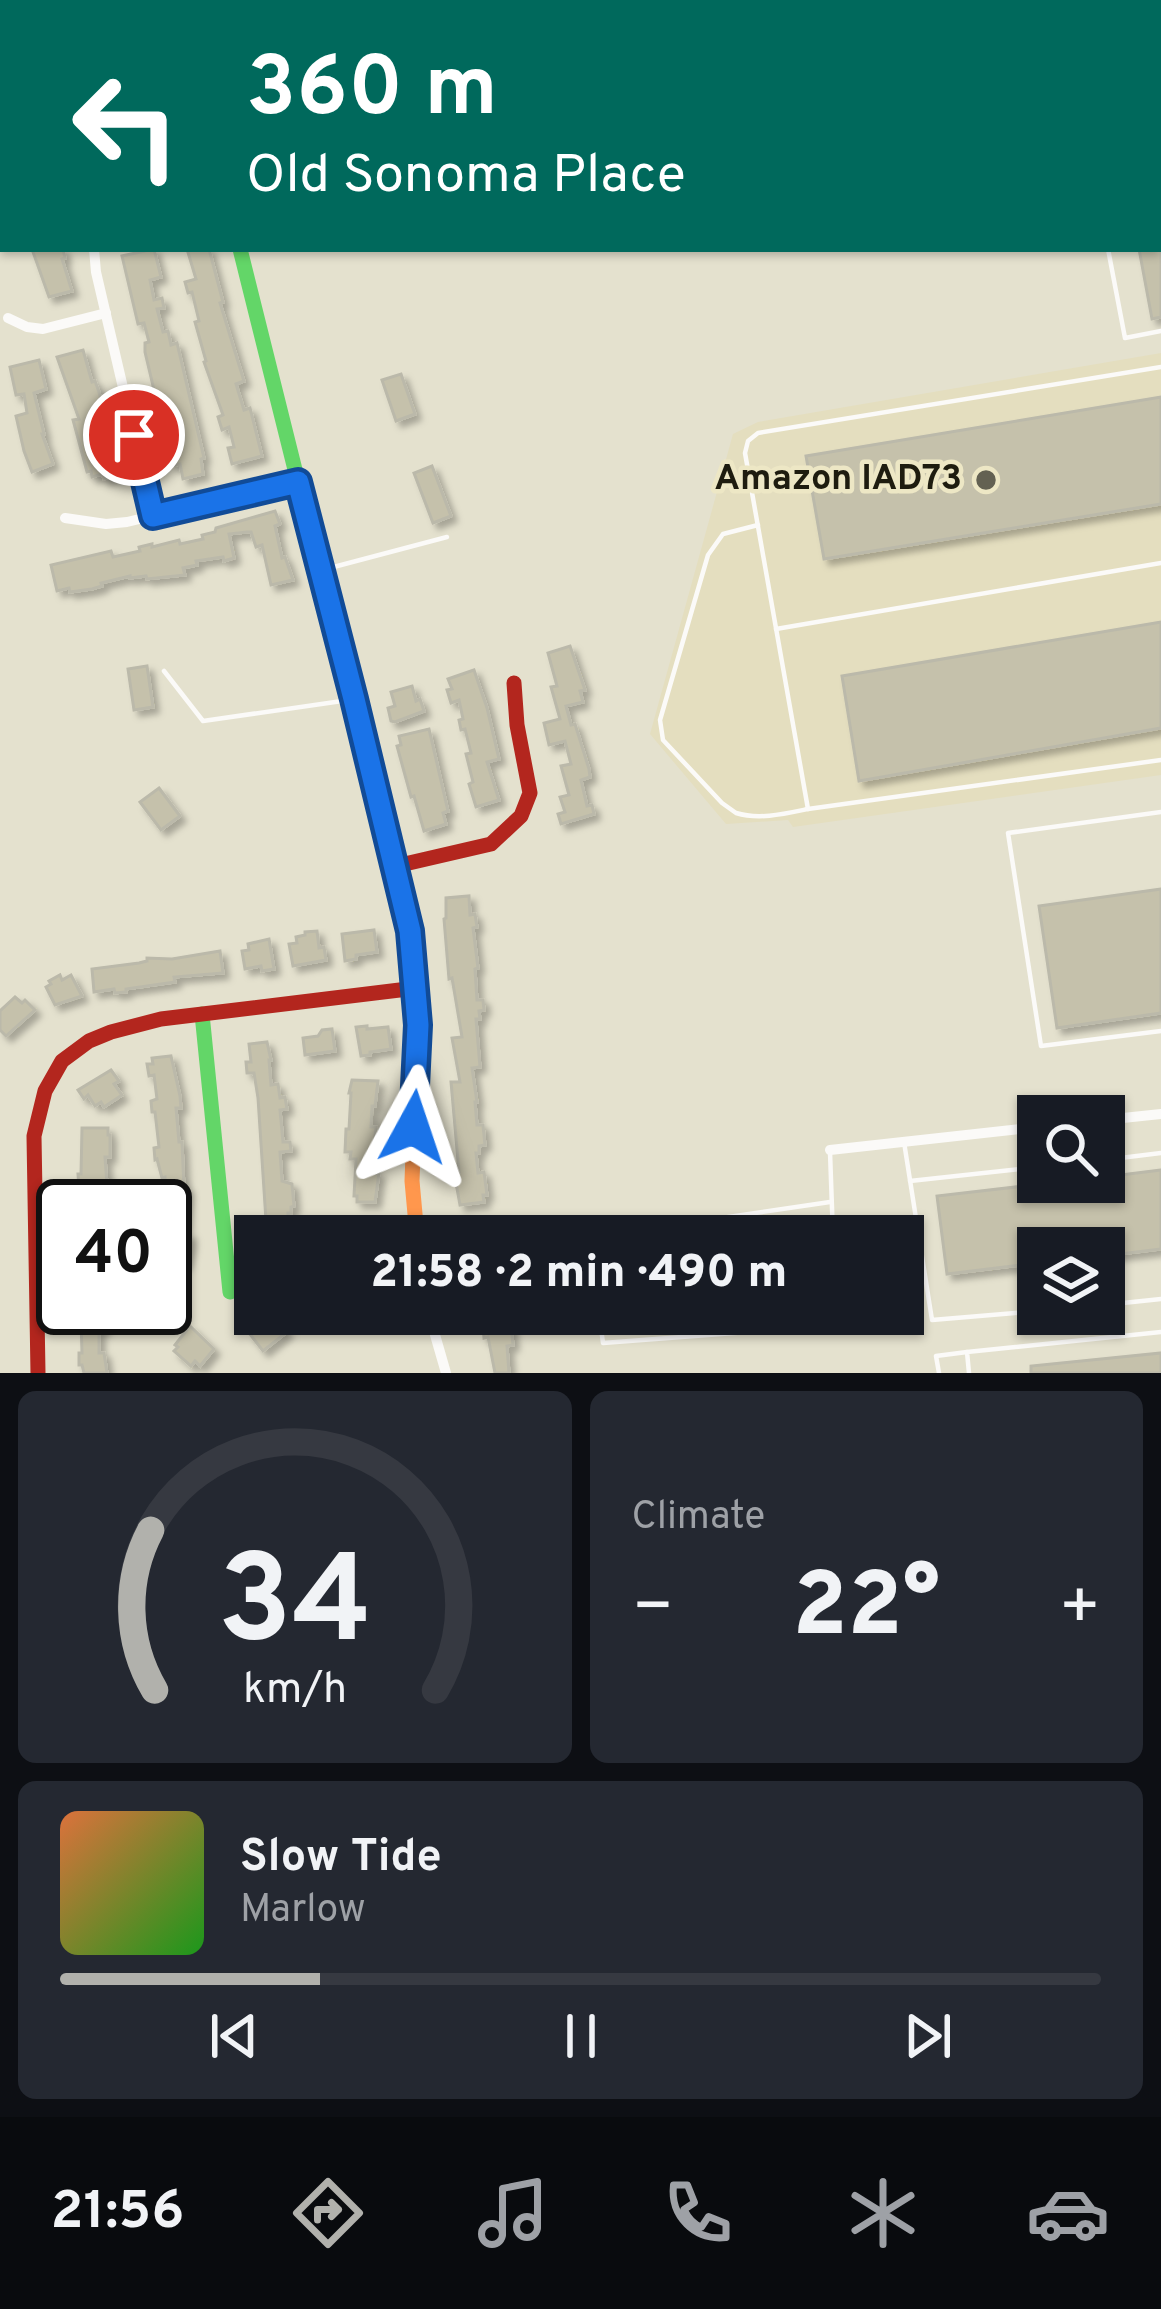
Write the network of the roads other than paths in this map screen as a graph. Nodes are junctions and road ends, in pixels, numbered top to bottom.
1 (94, 252) edge
2 (241, 252) edge
3 (1109, 252) edge
4 (106, 313) junction
5 (8, 318) dead end
6 (1161, 332) edge
7 (1161, 368) edge
8 (298, 482) junction
9 (153, 516) junction
10 (65, 518) dead end
11 (758, 525) junction
12 (447, 537) dead end
13 (1161, 563) edge
14 (320, 571) junction
15 (776, 629) junction
16 (164, 671) dead end
17 (514, 683) dead end
18 (354, 699) junction
19 (1161, 760) edge
20 (808, 809) junction
21 (1161, 812) edge
22 (396, 866) junction
23 (416, 988) junction
24 (202, 1014) junction
25 (1161, 1031) edge
26 (1161, 1114) edge
27 (1125, 1118) edge
28 (1017, 1129) edge
29 (904, 1142) junction
30 (830, 1150) joint
31 (1161, 1154) edge
32 (1125, 1158) edge
33 (1017, 1169) edge
34 (910, 1181) junction
35 (830, 1202) junction
36 (415, 1215) edge
37 (742, 1215) edge
38 (831, 1215) edge
39 (230, 1292) dead end
40 (1161, 1299) edge
41 (1125, 1302) edge
42 (1017, 1313) edge
43 (1161, 1332) edge
44 (435, 1335) edge
45 (602, 1335) edge
46 (703, 1335) edge
47 (967, 1352) junction
48 (38, 1373) edge
49 (446, 1373) edge
50 (939, 1373) edge
51 (970, 1373) edge

1 - 4 street
2 - 8 street
3 - 6 lane
4 - 5 street
4 - 9 street
7 - 11 lane
8 - 9 street
8 - 14 street
9 - 10 street
11 - 15 lane
11 - 20 lane
12 - 14 lane
13 - 15 lane
14 - 18 street
15 - 20 lane
16 - 18 lane
17 - 22 street
18 - 22 street
19 - 20 lane
21 - 25 lane
22 - 23 street
23 - 24 street
23 - 36 street
24 - 39 street
24 - 48 street
26 - 27 street
28 - 29 street
29 - 30 street
29 - 34 lane
30 - 35 lane
31 - 32 lane
33 - 34 lane
34 - 42 lane
35 - 37 lane
35 - 38 lane
40 - 41 lane
43 - 47 lane
44 - 49 street
45 - 46 lane
47 - 50 lane
47 - 51 lane

